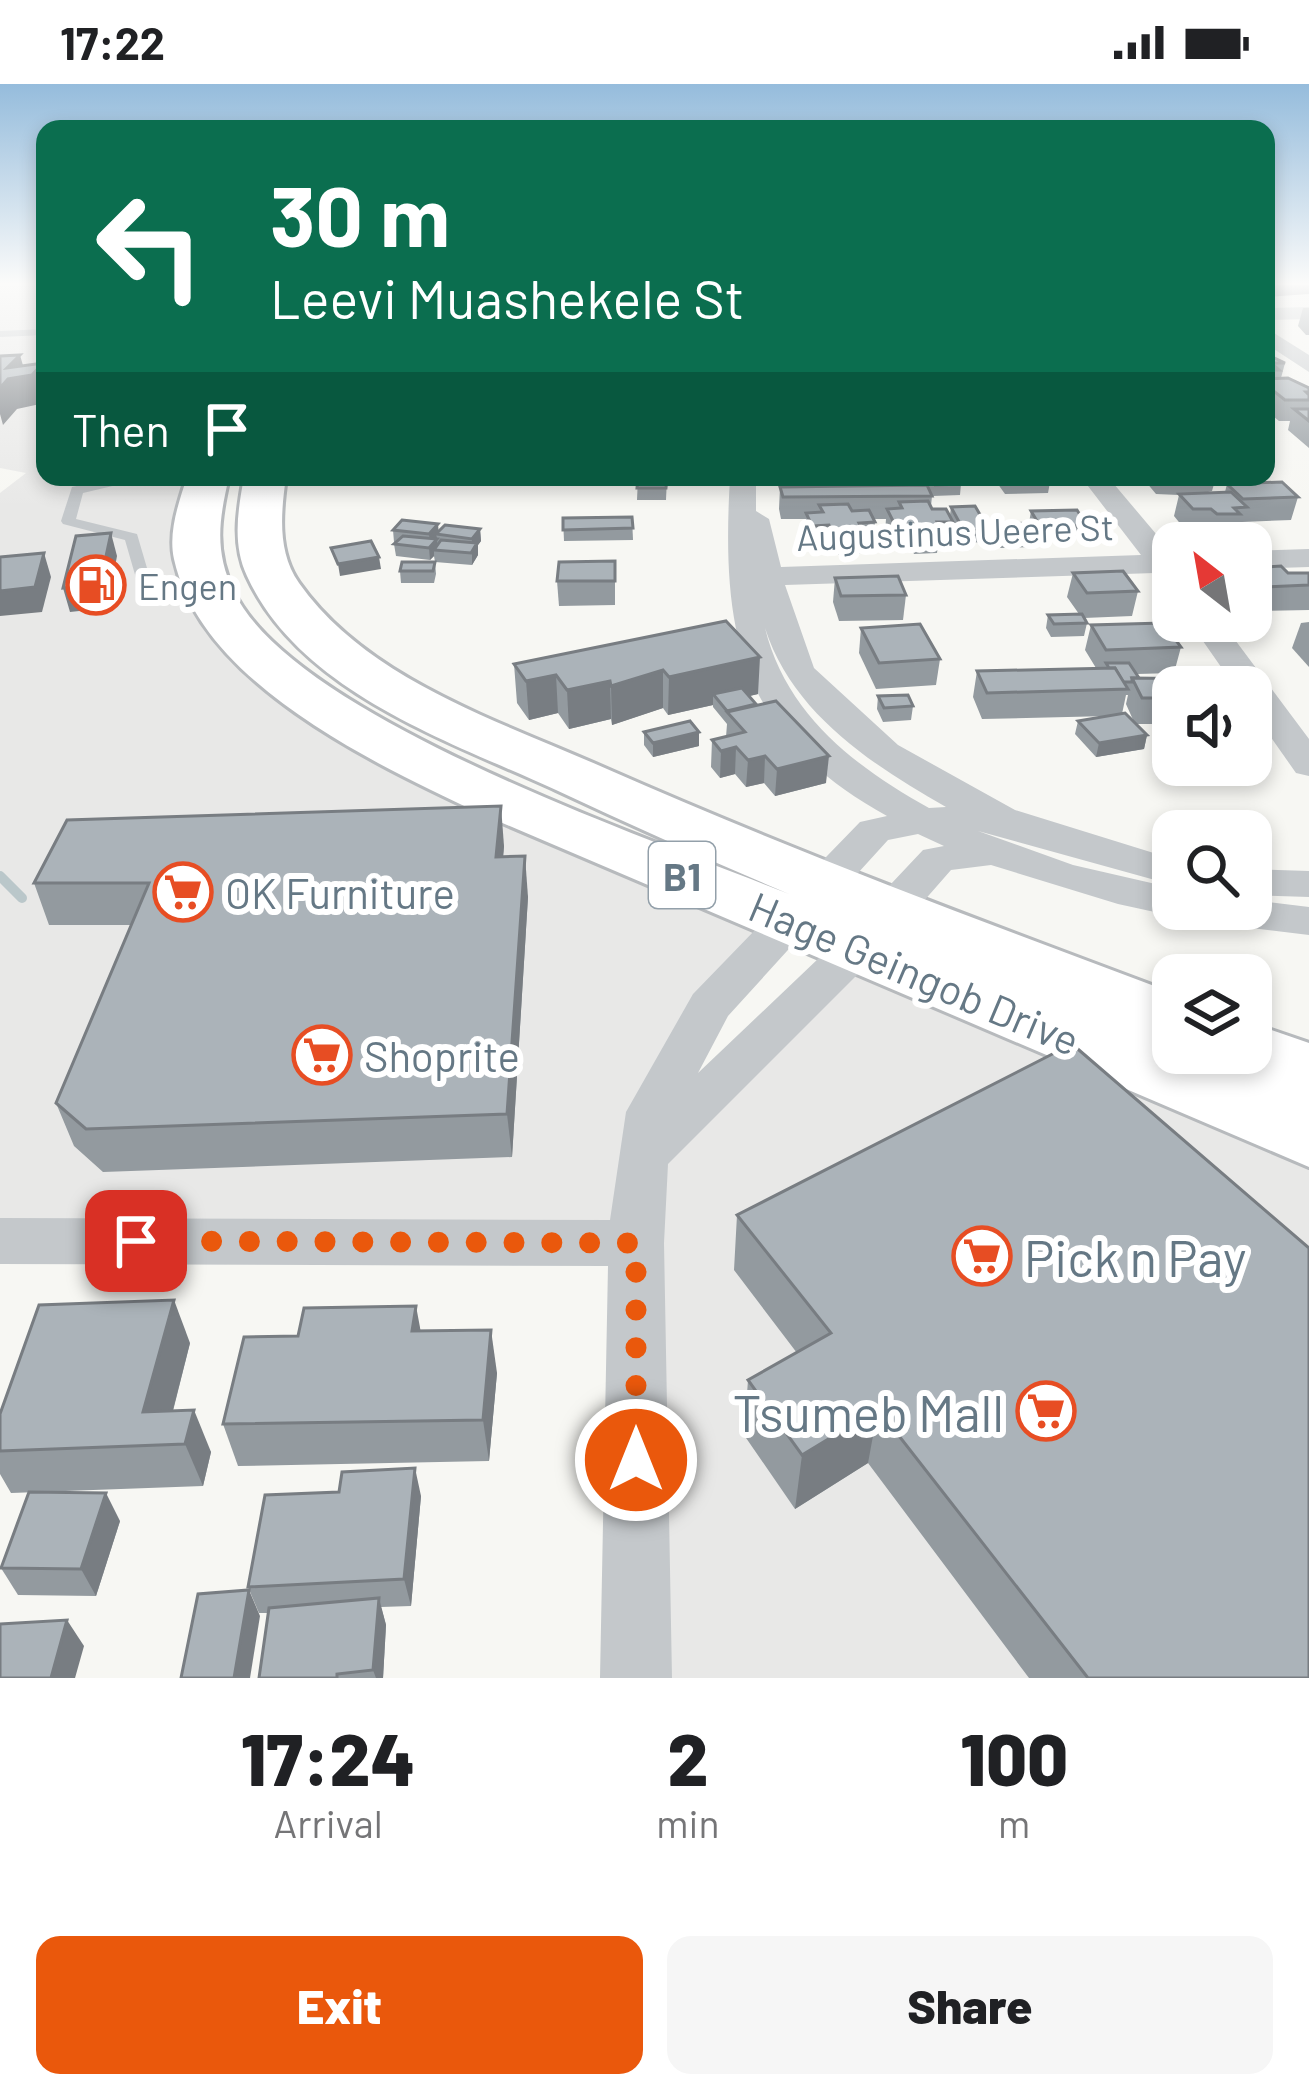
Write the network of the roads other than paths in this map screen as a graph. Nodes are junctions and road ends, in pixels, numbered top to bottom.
1 (95, 486) edge
2 (227, 486) edge
3 (238, 486) edge
4 (745, 486) edge
5 (1102, 486) edge
6 (1152, 546) edge
7 (1309, 558) edge
8 (1272, 559) edge
9 (1152, 567) edge
10 (754, 577) junction
11 (212, 592) junction
12 (1220, 642) edge
13 (357, 696) junction
14 (1309, 765) edge
15 (862, 784) junction
16 (944, 827) junction
17 (874, 831) junction
18 (1013, 841) junction
19 (1152, 867) edge
20 (1272, 883) edge
21 (1309, 884) edge
22 (1152, 898) edge
23 (805, 903) junction
24 (1272, 917) edge
25 (1309, 921) edge
26 (874, 930) junction
27 (1152, 1015) edge
28 (1272, 1059) edge
29 (1309, 1074) edge
30 (1309, 1136) edge
31 (642, 1156) junction
32 (0, 1241) edge
33 (636, 1243) junction
34 (636, 1678) edge

1 - 11 lane
2 - 11 highway, Hage Geingob Drive / B1
3 - 13 highway, Hage Geingob Drive / B1
4 - 10 street
5 - 6 street
7 - 8 street
9 - 10 street, Augustinus Ueere St
10 - 15 street
10 - 16 street
11 - 13 highway, Hage Geingob Drive / B1
12 - 14 street
13 - 23 highway, Hage Geingob Drive / B1
15 - 16 street
15 - 17 street
16 - 17 street
16 - 18 street
16 - 18 street
16 - 26 street
17 - 23 street
18 - 19 street
18 - 22 street
20 - 21 street
23 - 26 highway, Hage Geingob Drive / B1
23 - 31 street
24 - 25 street
26 - 27 highway, Hage Geingob Drive / B1
26 - 30 highway, Hage Geingob Drive / B1
26 - 31 street
28 - 29 highway
31 - 33 street
32 - 33 street
33 - 34 street

